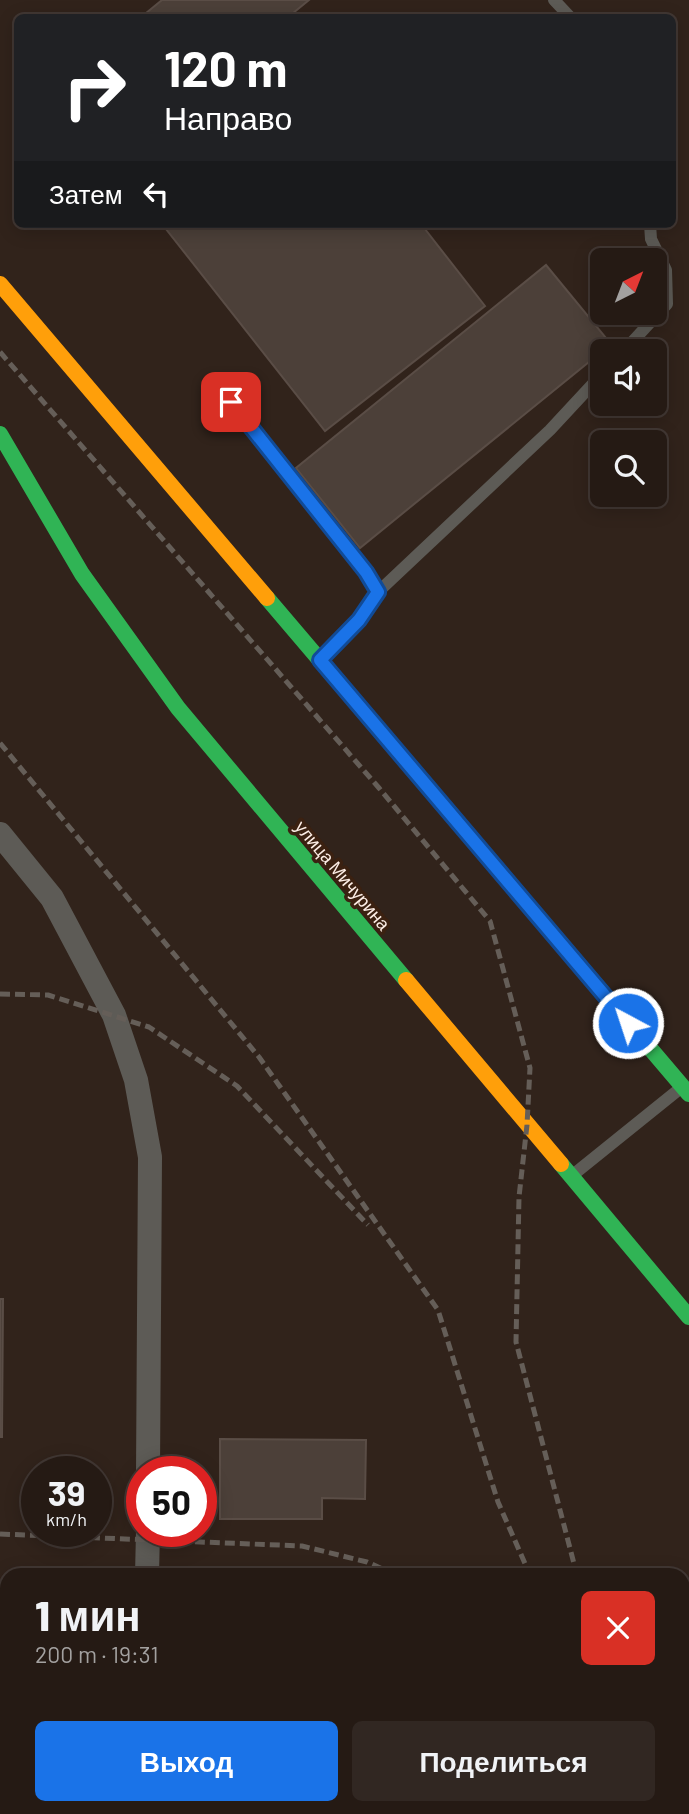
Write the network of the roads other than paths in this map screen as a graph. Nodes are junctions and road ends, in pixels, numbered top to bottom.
1 (554, 0) edge
2 (567, 14) edge
3 (650, 228) edge
4 (0, 284) edge
5 (635, 339) edge
6 (590, 387) edge
7 (231, 402) dead end
8 (0, 434) edge
9 (378, 592) junction
10 (320, 660) junction
11 (0, 834) edge
12 (687, 1087) edge
13 (571, 1177) junction
14 (689, 1317) edge
15 (148, 1456) edge
16 (148, 1547) edge
17 (147, 1568) edge

1 - 2 lane
3 - 5 lane
4 - 10 main road
6 - 9 lane
7 - 9 lane
8 - 13 main road, улица Мичурина
9 - 10 lane
10 - 12 main road
11 - 15 street
12 - 13 lane
13 - 14 main road, улица Мичурина
16 - 17 street

